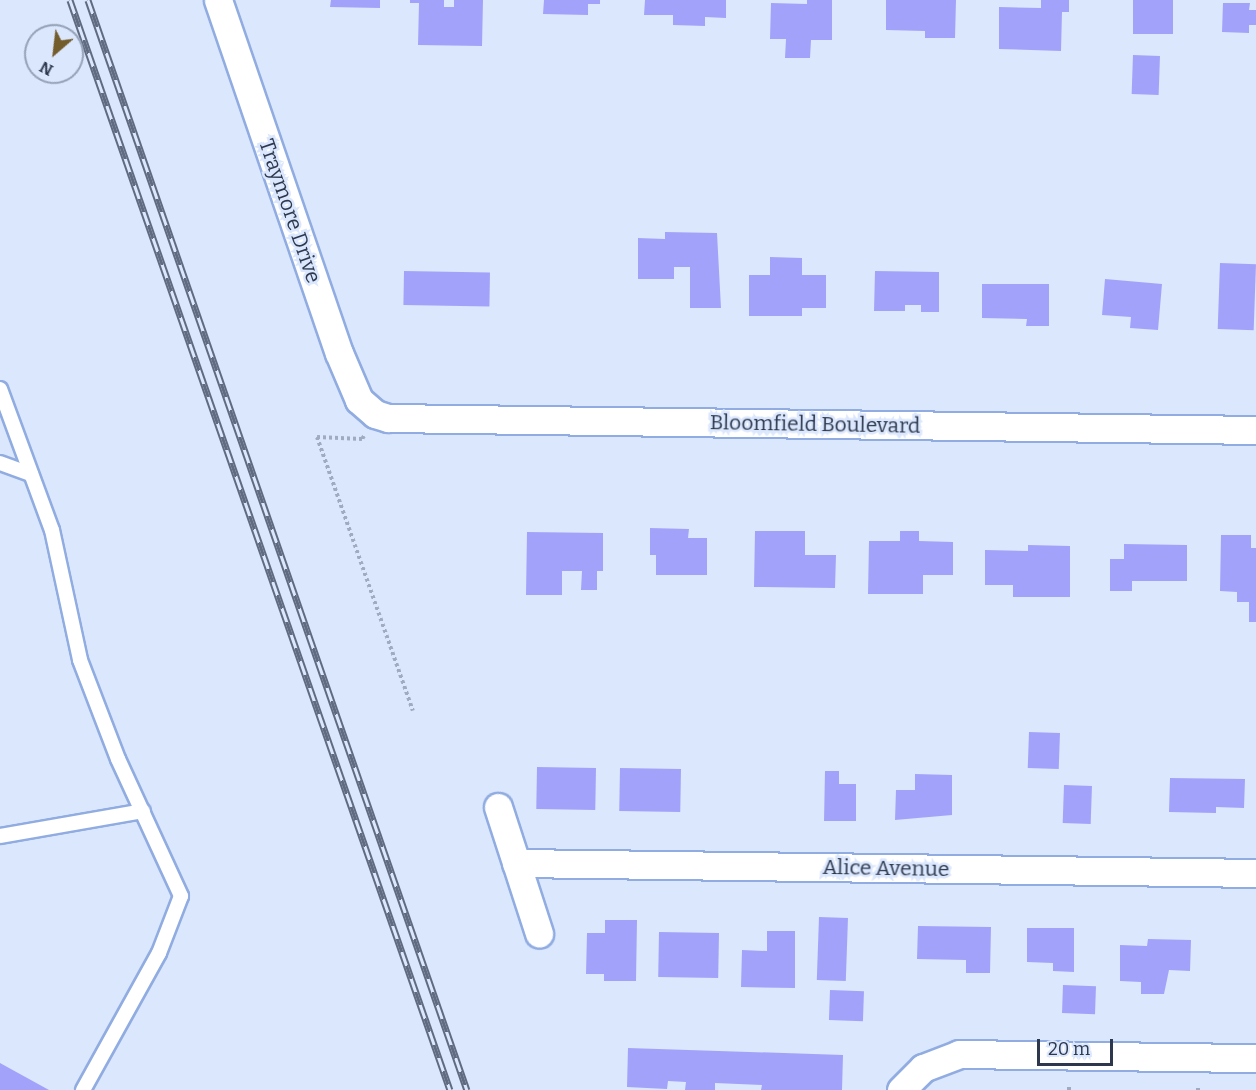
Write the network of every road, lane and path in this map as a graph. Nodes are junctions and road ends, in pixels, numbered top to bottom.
1 (218, 0) edge
2 (0, 389) edge
3 (375, 414) junction
4 (1256, 430) edge
5 (0, 463) edge
6 (31, 474) junction
7 (413, 711) dead end
8 (498, 807) dead end
9 (143, 811) junction
10 (0, 836) edge
11 (516, 863) junction
12 (1256, 873) edge
13 (539, 933) dead end
14 (1256, 1058) edge
15 (83, 1090) edge
16 (901, 1090) edge

1 - 3 street, Traymore Drive
2 - 6 lane
3 - 4 street, Bloomfield Boulevard
3 - 7 path
5 - 6 lane
6 - 9 lane
8 - 11 street
9 - 10 lane
9 - 15 lane
11 - 12 street, Alice Avenue
11 - 13 street
14 - 16 street

